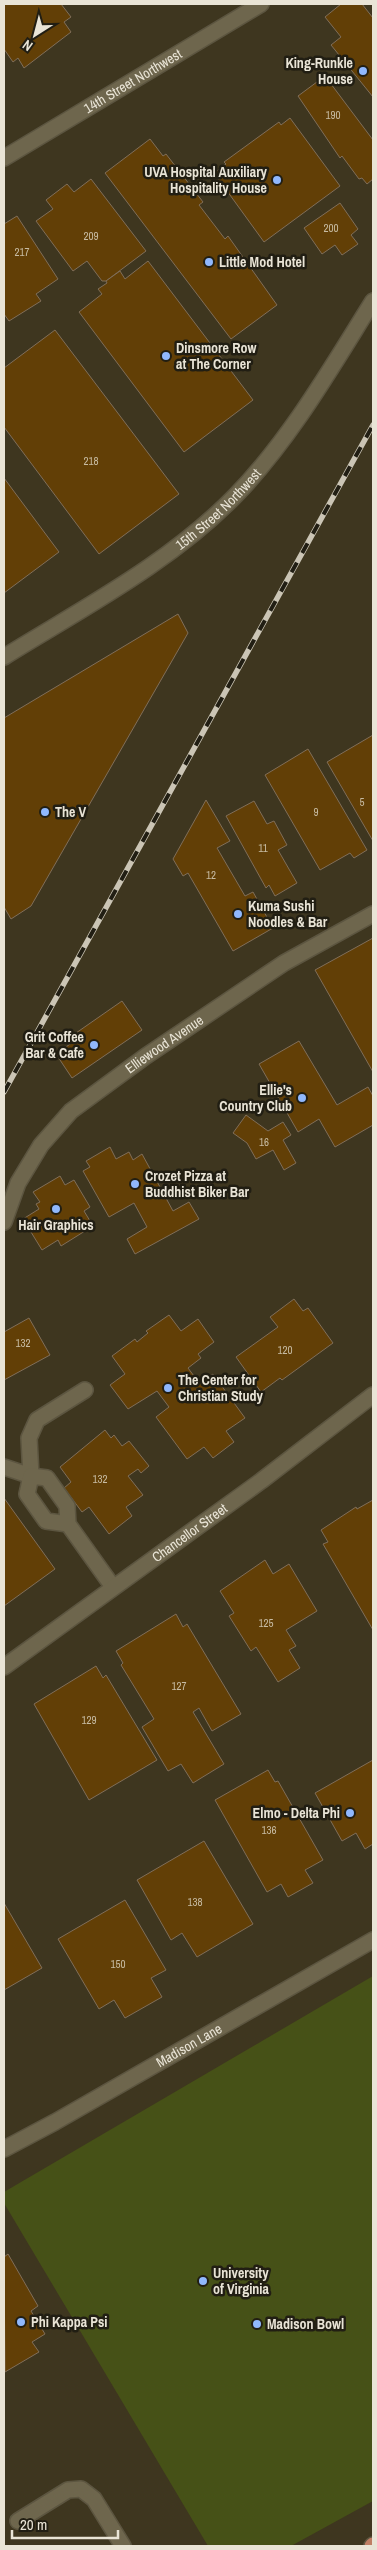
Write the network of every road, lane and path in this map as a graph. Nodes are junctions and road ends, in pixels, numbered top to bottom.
1 (262, 4) edge
2 (4, 158) edge
3 (373, 301) edge
4 (4, 657) edge
5 (373, 914) edge
6 (4, 1222) edge
7 (85, 1390) dead end
8 (373, 1396) edge
9 (4, 1468) edge
10 (31, 1476) junction
11 (68, 1524) junction
12 (113, 1587) junction
13 (4, 1667) edge
14 (373, 1940) edge
15 (4, 2149) edge
16 (18, 2521) dead end
17 (124, 2546) edge

1 - 2 street, 14th Street Northwest
3 - 4 street, 15th Street Northwest
5 - 6 street, Elliewood Avenue
7 - 10 street
8 - 12 street, Chancellor Street
9 - 10 street
10 - 11 street
10 - 11 street
11 - 12 street
12 - 13 street, Chancellor Street
14 - 15 street, Madison Lane
16 - 17 street

